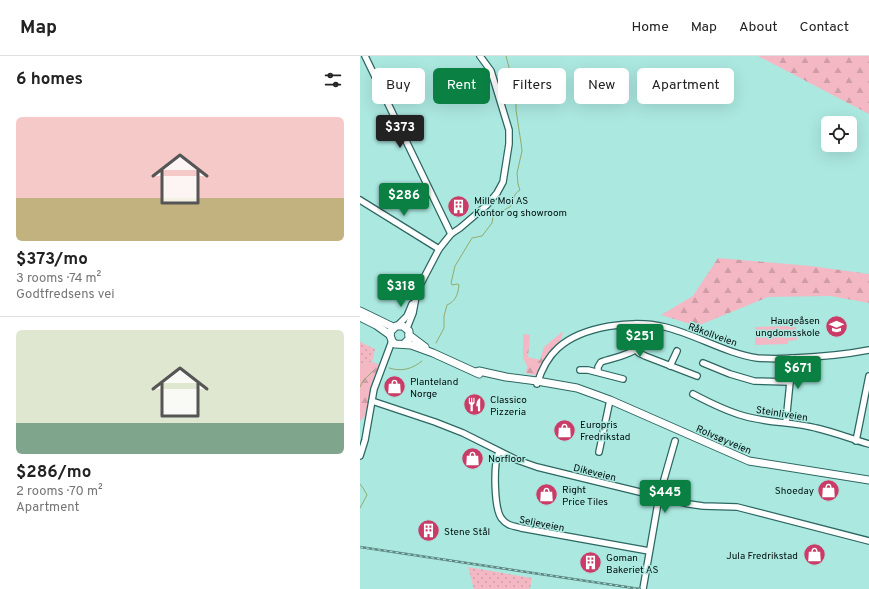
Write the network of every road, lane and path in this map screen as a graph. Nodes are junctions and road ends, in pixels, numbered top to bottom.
1 (365, 56) edge
2 (480, 56) edge
3 (360, 200) edge
4 (451, 234) junction
5 (439, 249) junction
6 (415, 301) junction
7 (360, 311) edge
8 (360, 317) edge
9 (650, 325) junction
10 (396, 326) junction
11 (408, 332) junction
12 (391, 338) junction
13 (401, 345) junction
14 (636, 350) junction
15 (869, 350) edge
16 (676, 352) dead end
17 (433, 353) junction
18 (792, 358) junction
19 (385, 361) junction
20 (703, 363) dead end
21 (670, 366) junction
22 (580, 370) dead end
23 (598, 372) junction
24 (697, 376) dead end
25 (624, 379) dead end
26 (869, 380) edge
27 (790, 382) junction
28 (540, 383) junction
29 (693, 394) dead end
30 (610, 400) junction
31 (372, 401) junction
32 (786, 422) junction
33 (675, 441) dead end
34 (856, 441) junction
35 (869, 444) edge
36 (499, 452) junction
37 (599, 452) dead end
38 (360, 456) edge
39 (869, 480) edge
40 (659, 497) junction
41 (869, 541) edge
42 (649, 551) junction
43 (643, 589) edge

1 - 4 street
2 - 4 street
3 - 5 street
4 - 5 street
5 - 6 street
6 - 10 street
6 - 11 street
7 - 10 main road
8 - 12 main road
9 - 14 street
9 - 18 street, Råkollveien
9 - 28 street, Råkollveien
10 - 11 main road
10 - 12 main road
11 - 13 main road
11 - 17 main road, Rolvsøyveien
12 - 13 main road
12 - 19 street
13 - 17 main road, Rolvsøyveien
13 - 19 street
14 - 21 street
14 - 23 street
15 - 18 street, Råkollveien
16 - 21 street
17 - 28 main road, Rolvsøyveien
18 - 27 street
19 - 31 street
20 - 27 street
21 - 24 street
22 - 23 street
23 - 25 street
26 - 34 street
27 - 32 street
28 - 30 main road, Rolvsøyveien
29 - 32 street, Steinliveien
30 - 37 street
30 - 39 main road, Rolvsøyveien
31 - 36 street, Dikeveien
31 - 38 street
32 - 34 street, Steinliveien
33 - 40 street
34 - 35 street, Steinliveien
36 - 40 street, Dikeveien
36 - 42 street, Seljeveien
40 - 41 street, Dikeveien
40 - 42 street
42 - 43 street

